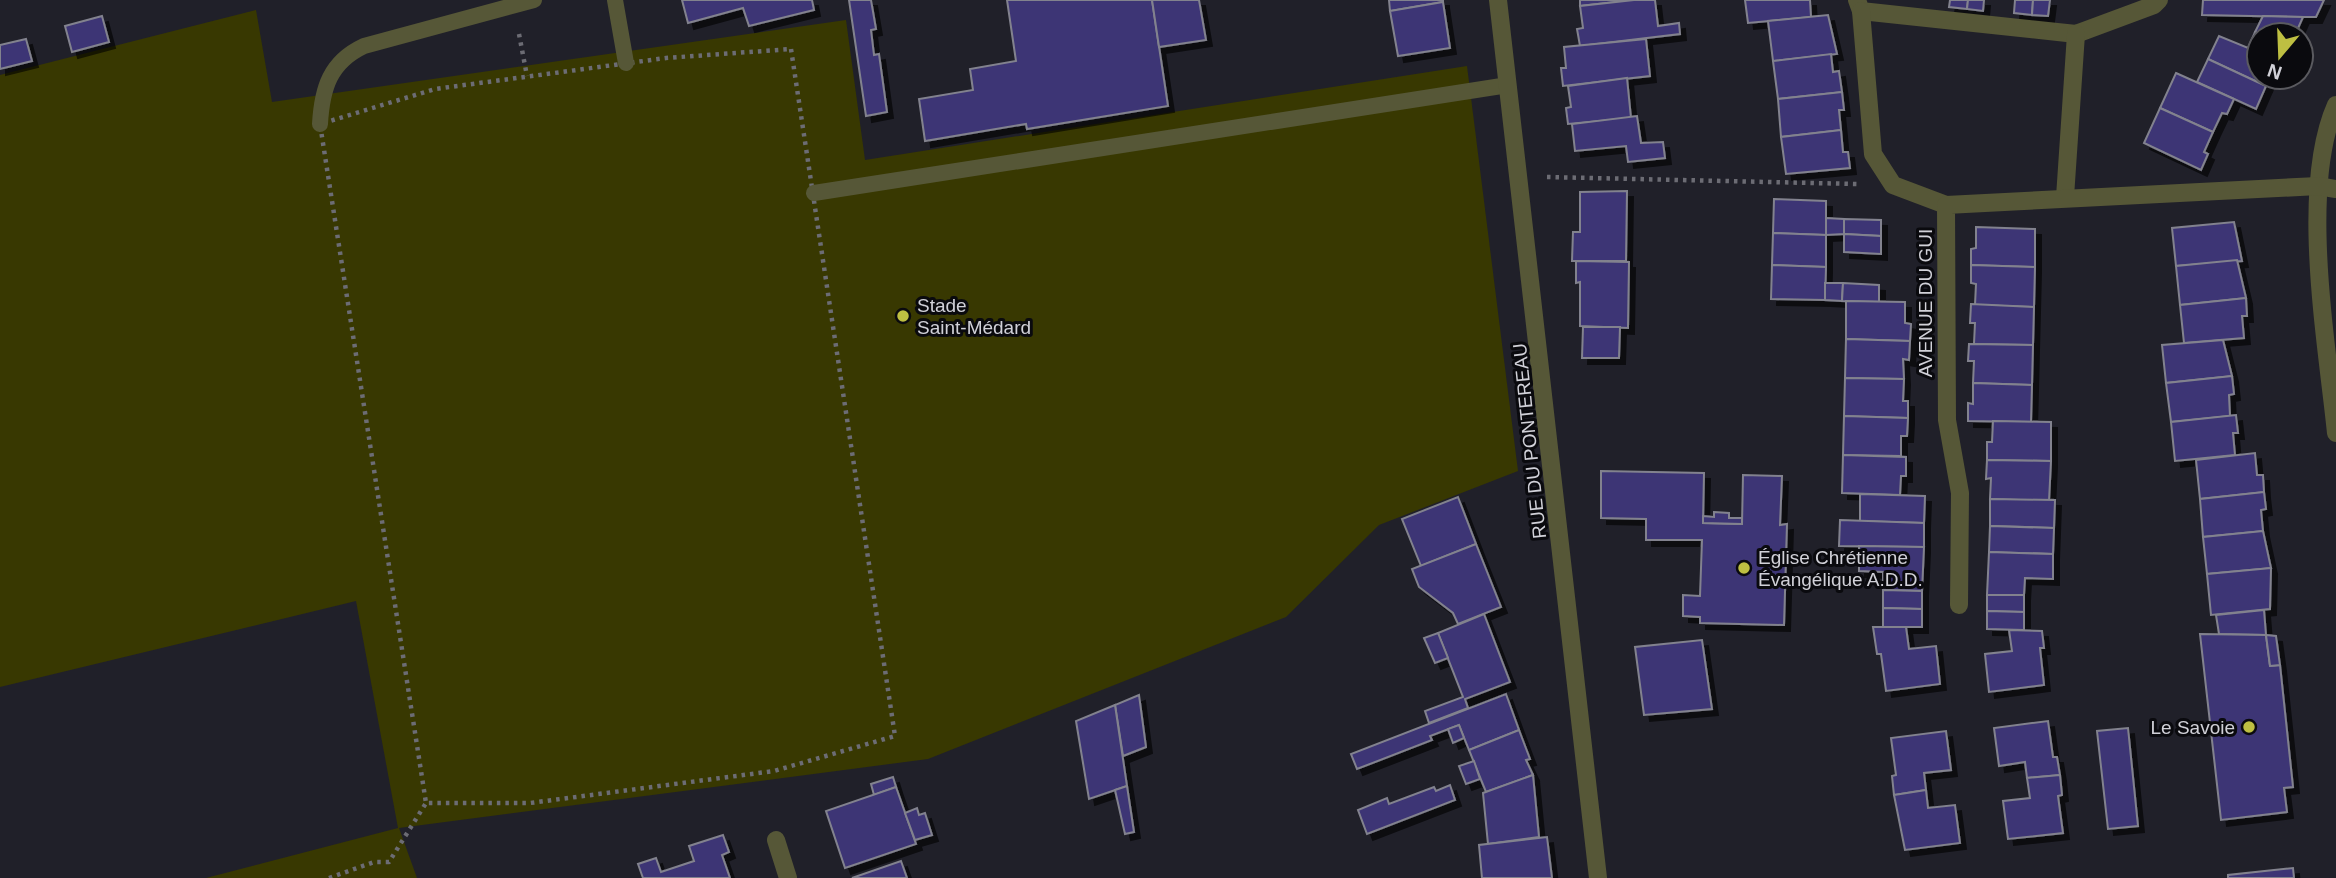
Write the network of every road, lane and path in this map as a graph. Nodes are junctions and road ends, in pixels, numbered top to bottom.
1 (534, 0) edge
2 (615, 0) edge
3 (1498, 0) edge
4 (2159, 0) edge
5 (1859, 5) edge
6 (514, 6) junction
7 (2076, 34) junction
8 (626, 63) junction
9 (527, 76) junction
10 (1508, 85) junction
11 (2336, 105) edge
12 (320, 124) junction
13 (1521, 176) junction
14 (1893, 185) junction
15 (2327, 188) edge
16 (814, 194) junction
17 (2065, 197) junction
18 (1946, 205) junction
19 (2336, 433) edge
20 (1959, 605) dead end
21 (426, 803) junction
22 (776, 840) dead end
23 (329, 878) edge
24 (788, 878) edge
25 (1598, 878) edge

1 - 6 lane
2 - 8 lane
3 - 10 street, RUE DU PONTEREAU
4 - 7 street
5 - 7 street
5 - 14 street
6 - 9 path
6 - 12 lane
7 - 17 street
8 - 9 path
8 - 16 path
9 - 12 path
10 - 13 street, RUE DU PONTEREAU
10 - 16 lane
11 - 15 street
12 - 21 path
13 - 14 path
13 - 25 street, RUE DU PONTEREAU
14 - 18 street
15 - 17 street, AVENUE DU GUI
15 - 19 street
16 - 21 path
17 - 18 street, AVENUE DU GUI
18 - 20 street, AVENUE DU GUI
21 - 23 path
22 - 24 street

